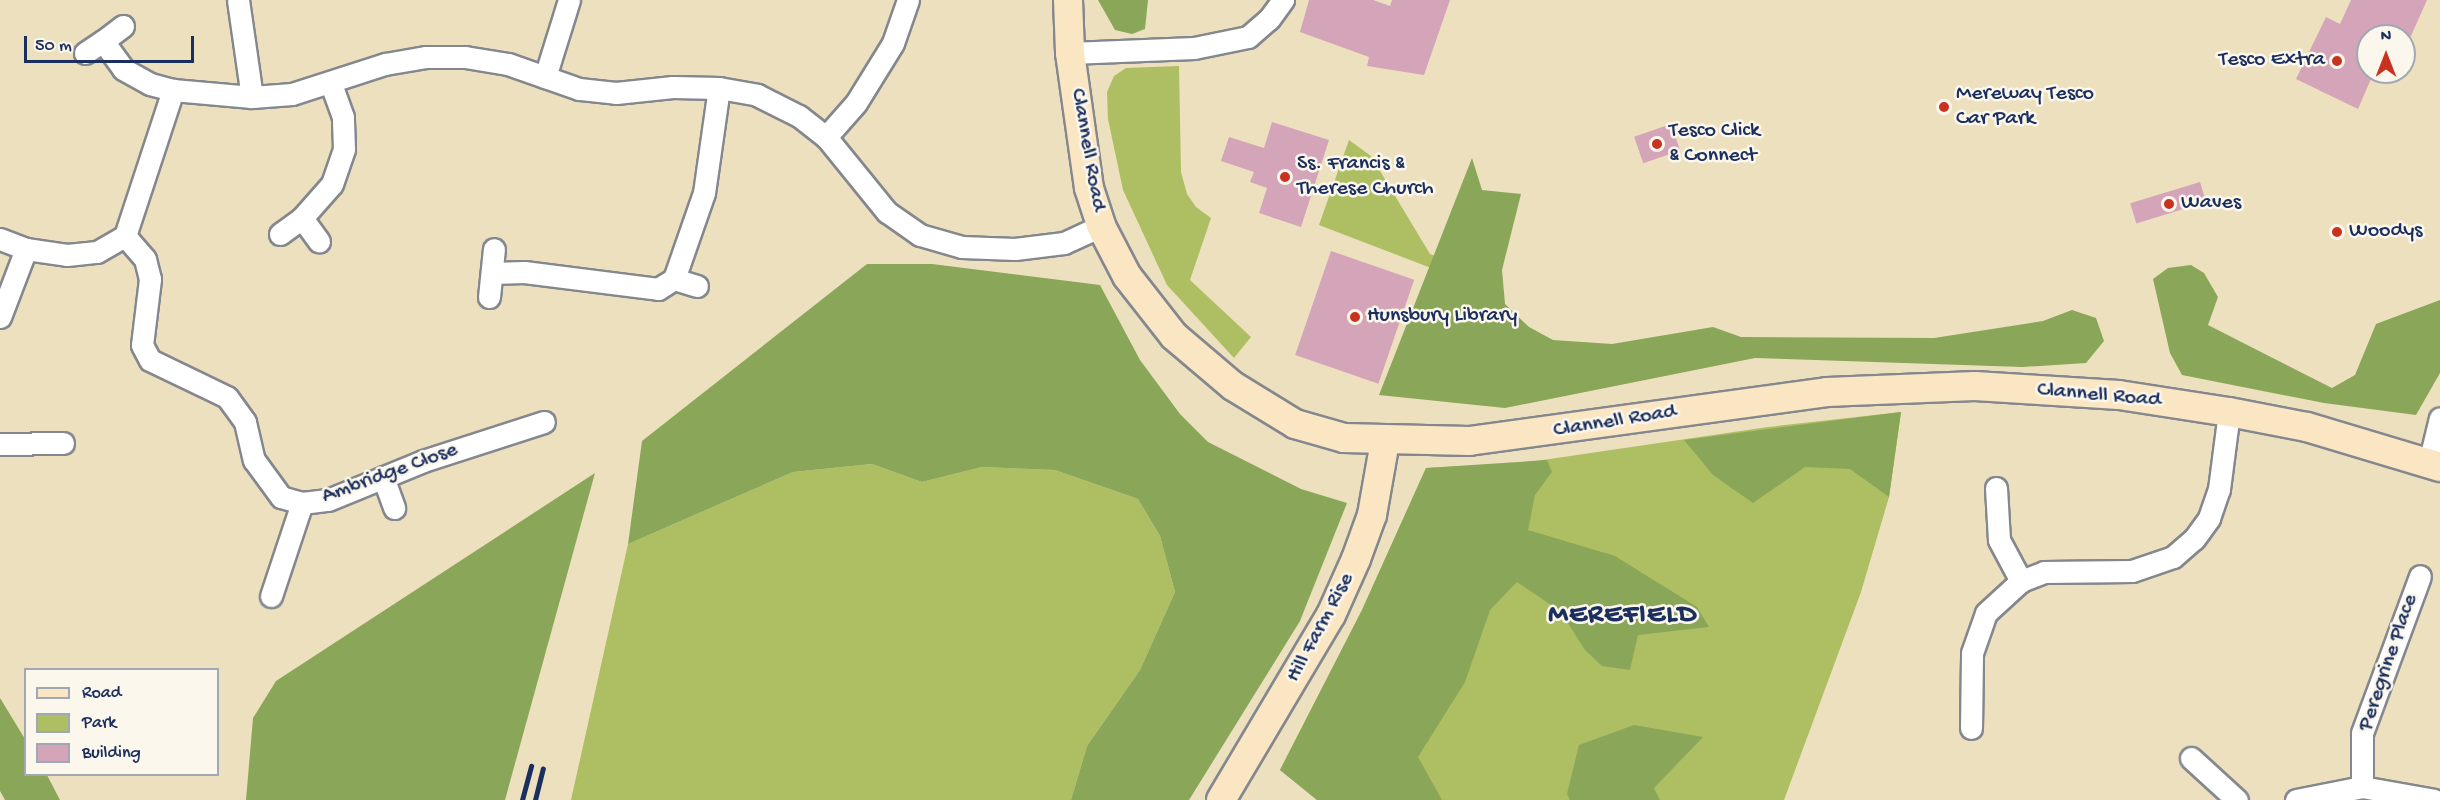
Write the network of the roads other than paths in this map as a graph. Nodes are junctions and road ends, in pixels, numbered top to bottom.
1 (238, 0) edge
2 (569, 0) edge
3 (908, 0) edge
4 (1068, 0) edge
5 (1283, 0) edge
6 (123, 26) dead end
7 (103, 42) junction
8 (85, 53) dead end
9 (1070, 53) junction
10 (545, 77) junction
11 (331, 84) junction
12 (719, 88) junction
13 (173, 90) junction
14 (252, 97) junction
15 (826, 137) junction
16 (302, 219) junction
17 (1101, 226) junction
18 (280, 234) dead end
19 (125, 236) junction
20 (0, 239) edge
21 (319, 241) dead end
22 (26, 249) junction
23 (494, 249) dead end
24 (492, 273) junction
25 (674, 279) junction
26 (697, 286) dead end
27 (489, 297) dead end
28 (0, 317) edge
29 (2229, 412) junction
30 (2440, 418) edge
31 (544, 422) dead end
32 (1385, 441) junction
33 (63, 443) dead end
34 (0, 444) edge
35 (2434, 465) edge
36 (383, 477) junction
37 (1996, 488) dead end
38 (302, 503) junction
39 (394, 508) dead end
40 (2420, 576) dead end
41 (2021, 581) junction
42 (271, 596) dead end
43 (1971, 728) dead end
44 (2190, 758) dead end
45 (2362, 788) junction
46 (1221, 800) edge
47 (2237, 800) edge
48 (2296, 800) edge
49 (2434, 800) edge

1 - 14 street
2 - 10 street
3 - 15 street
4 - 9 street, Clannell Road
5 - 9 street
6 - 7 street
7 - 8 street
7 - 13 street
9 - 17 street, Clannell Road
10 - 11 street
10 - 12 street
11 - 14 street
11 - 16 street
12 - 15 street
12 - 25 street
13 - 14 street
13 - 19 street
15 - 17 street
16 - 18 street
16 - 21 street
17 - 32 street, Clannell Road
19 - 22 street
19 - 38 street, Ambridge Close
20 - 22 street
22 - 28 street
23 - 24 street
24 - 25 street
24 - 27 street
25 - 26 street
29 - 32 street, Clannell Road
29 - 35 street, Clannell Road
29 - 41 street
30 - 35 street
31 - 36 street, Ambridge Close
32 - 46 street, Hill Farm Rise
33 - 34 street
36 - 38 street, Ambridge Close
36 - 39 street
37 - 41 street
38 - 42 street
40 - 45 street, Peregrine Place
41 - 43 street
44 - 47 street
45 - 48 street
45 - 49 street

